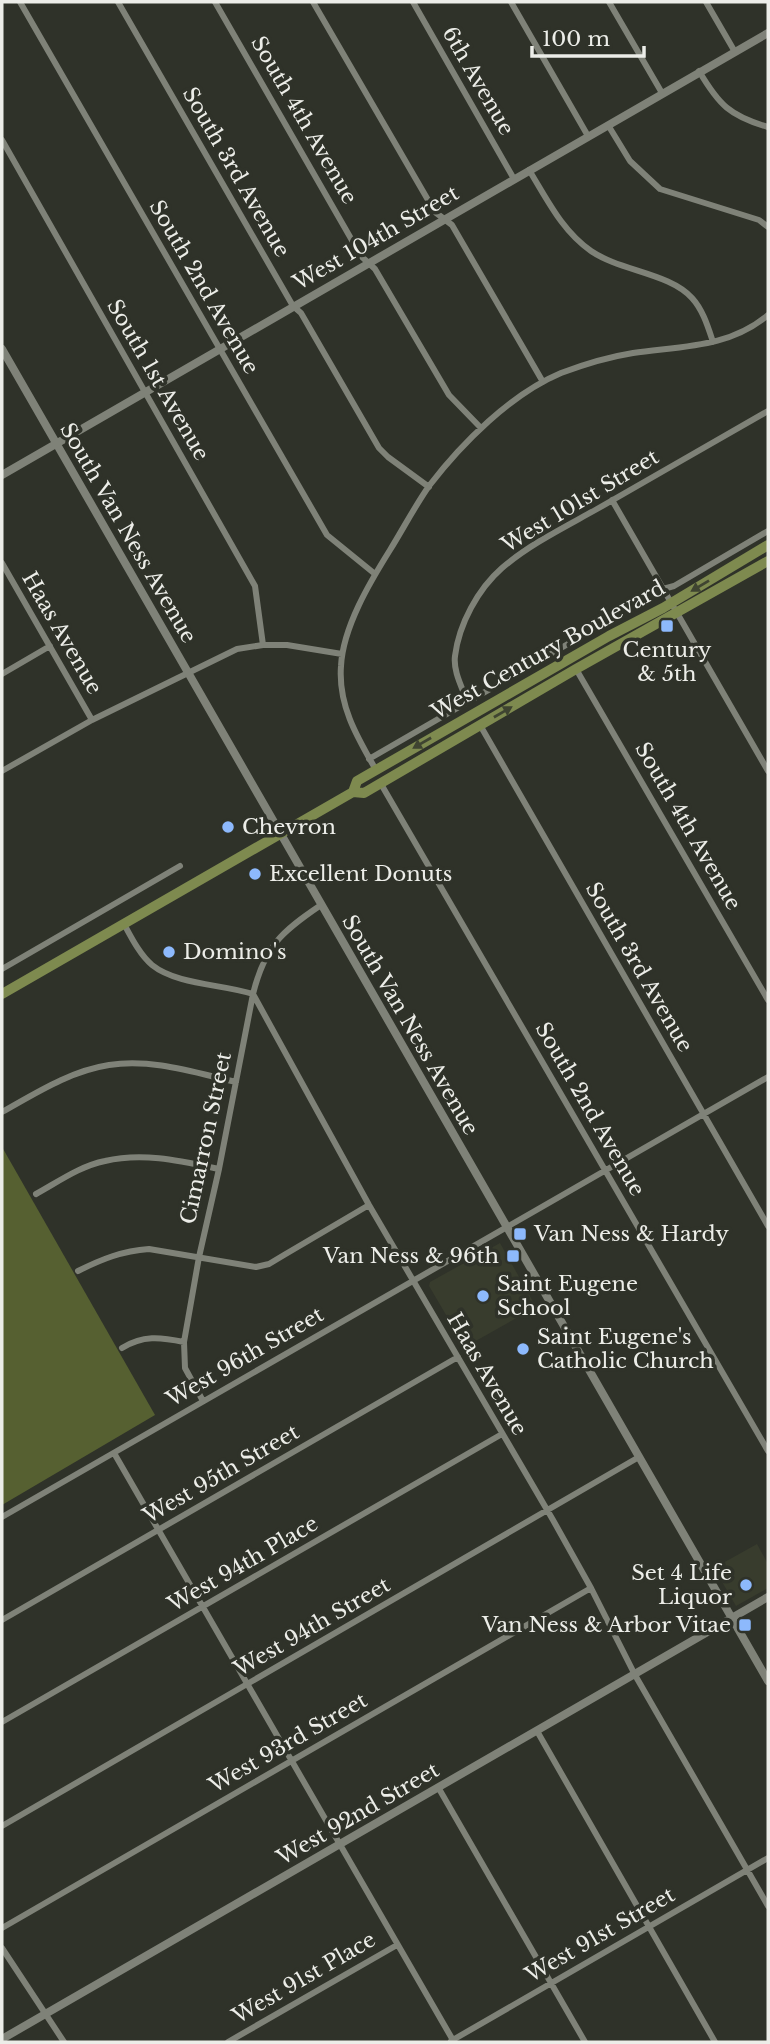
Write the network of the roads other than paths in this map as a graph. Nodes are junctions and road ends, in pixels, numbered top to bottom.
1 (20, 2) edge
2 (118, 2) edge
3 (215, 2) edge
4 (313, 2) edge
5 (413, 2) edge
6 (510, 2) edge
7 (609, 2) edge
8 (706, 2) edge
9 (768, 33) edge
10 (735, 52) junction
11 (699, 71) junction
12 (662, 93) junction
13 (608, 125) junction
14 (768, 127) edge
15 (588, 136) junction
16 (2, 140) edge
17 (529, 170) junction
18 (514, 178) junction
19 (445, 218) junction
20 (768, 227) edge
21 (368, 262) junction
22 (293, 306) junction
23 (768, 314) edge
24 (713, 342) junction
25 (2, 349) edge
26 (219, 349) junction
27 (543, 382) junction
28 (145, 391) junction
29 (768, 411) edge
30 (481, 428) junction
31 (56, 443) junction
32 (2, 475) edge
33 (429, 487) junction
34 (612, 500) junction
35 (768, 531) edge
36 (768, 545) edge
37 (768, 561) edge
38 (2, 563) edge
39 (5, 574) edge
40 (375, 574) junction
41 (663, 589) junction
42 (674, 607) junction
43 (263, 645) junction
44 (50, 646) junction
45 (342, 654) junction
46 (576, 669) junction
47 (188, 673) junction
48 (2, 674) edge
49 (467, 701) junction
50 (92, 720) junction
51 (480, 725) junction
52 (369, 759) junction
53 (376, 770) junction
54 (2, 771) edge
55 (768, 771) edge
56 (381, 784) junction
57 (353, 792) junction
58 (280, 834) junction
59 (180, 866) dead end
60 (321, 905) junction
61 (124, 924) junction
62 (2, 969) edge
63 (2, 994) edge
64 (253, 994) junction
65 (768, 1000) edge
66 (768, 1077) edge
67 (236, 1082) junction
68 (2, 1112) edge
69 (704, 1114) junction
70 (219, 1169) junction
71 (606, 1170) junction
72 (36, 1194) dead end
73 (369, 1205) junction
74 (768, 1226) edge
75 (506, 1228) junction
76 (199, 1257) junction
77 (78, 1271) dead end
78 (413, 1281) junction
79 (184, 1342) junction
80 (122, 1348) dead end
81 (457, 1357) junction
82 (203, 1401) junction
83 (502, 1434) junction
84 (768, 1451) edge
85 (114, 1453) junction
86 (639, 1457) junction
87 (547, 1510) junction
88 (2, 1517) edge
89 (159, 1530) junction
90 (591, 1588) junction
91 (768, 1597) edge
92 (203, 1608) junction
93 (732, 1618) junction
94 (2, 1620) edge
95 (635, 1675) junction
96 (768, 1681) edge
97 (248, 1685) junction
98 (2, 1722) edge
99 (537, 1731) junction
100 (292, 1761) junction
101 (438, 1787) junction
102 (2, 1826) edge
103 (340, 1844) junction
104 (768, 1858) edge
105 (747, 1870) junction
106 (768, 1906) edge
107 (648, 1927) junction
108 (2, 1928) edge
109 (397, 1945) junction
110 (2, 1948) edge
111 (551, 1984) junction
112 (46, 2014) junction
113 (2, 2039) edge
114 (64, 2042) edge
115 (228, 2042) edge
116 (452, 2042) edge
117 (585, 2042) edge
118 (715, 2042) edge

1 - 26 street, South 2nd Avenue
2 - 22 street, South 3rd Avenue
3 - 21 street, South 4th Avenue
4 - 19 street
5 - 18 street, 6th Avenue
6 - 15 street
7 - 12 street
8 - 10 street
9 - 10 street, West 104th Street
10 - 11 street, West 104th Street
11 - 12 street, West 104th Street
11 - 14 street
12 - 13 street, West 104th Street
13 - 15 street, West 104th Street
13 - 20 street
15 - 17 street, West 104th Street
16 - 28 street, South 1st Avenue
17 - 18 street, West 104th Street
17 - 24 street
18 - 19 street, West 104th Street
19 - 21 street, West 104th Street
19 - 27 street
21 - 22 street, West 104th Street
21 - 30 street, South 4th Avenue
22 - 26 street, West 104th Street
22 - 33 street, South 3rd Avenue
23 - 24 street
24 - 27 street
25 - 31 street, South Van Ness Avenue
26 - 28 street, West 104th Street
26 - 40 street, South 2nd Avenue
27 - 30 street
28 - 31 street, West 104th Street
28 - 43 street, South 1st Avenue
29 - 34 street, West 101st Street
30 - 33 street
31 - 32 street, West 104th Street
31 - 47 street, South Van Ness Avenue
33 - 40 street
34 - 41 street
34 - 49 street, West 101st Street
35 - 41 street, West Century Boulevard
36 -> 42 main road, West Century Boulevard
37 - 42 main road, West Century Boulevard
38 - 39 street, Haas Avenue
39 - 44 street, Haas Avenue
40 - 45 street
41 - 42 street
41 - 49 street, West Century Boulevard
42 - 46 main road, West Century Boulevard
42 -> 53 main road, West Century Boulevard
42 - 55 street
43 - 45 street
43 - 47 street
44 - 48 street
44 - 50 street, Haas Avenue
45 - 52 street
51 -> 46 main road, West Century Boulevard
46 - 65 street, South 4th Avenue
47 - 50 street
47 - 58 street, South Van Ness Avenue
49 - 52 street, West Century Boulevard
50 - 54 street
51 - 56 main road, West Century Boulevard
51 - 69 street, South 3rd Avenue
52 - 53 street
53 - 57 main road, West Century Boulevard
56 - 57 main road, West Century Boulevard
56 - 71 street, South 2nd Avenue
57 - 58 main road, West Century Boulevard
58 - 60 street, South Van Ness Avenue
58 - 61 main road, West Century Boulevard
59 - 62 street
60 - 64 street, Cimarron Street
60 - 75 street, South Van Ness Avenue
61 - 63 main road, West Century Boulevard
61 - 64 street
64 - 67 street, Cimarron Street
64 - 73 street, Haas Avenue
66 - 69 street, West 96th Street
67 - 68 street
67 - 70 street, Cimarron Street
69 - 71 street, West 96th Street
69 - 74 street, South 3rd Avenue
70 - 72 street
70 - 76 street, Cimarron Street
71 - 75 street, West 96th Street
71 - 84 street, South 2nd Avenue
73 - 76 street
73 - 78 street, Haas Avenue
75 - 78 street, West 96th Street
75 - 86 street, South Van Ness Avenue
76 - 77 street
76 - 79 street, Cimarron Street
78 - 81 street, Haas Avenue
78 - 82 street, West 96th Street
79 - 80 street
79 - 82 street, Cimarron Street
81 - 83 street, Haas Avenue
81 - 89 street, West 95th Street
82 - 85 street, West 96th Street
83 - 87 street, Haas Avenue
83 - 92 street, West 94th Place
85 - 88 street, West 96th Street
85 - 89 street
86 - 87 street, West 94th Street
86 - 93 street, South Van Ness Avenue
87 - 90 street, Haas Avenue
87 - 97 street, West 94th Street
89 - 92 street
89 - 94 street, West 95th Street
90 - 95 street, Haas Avenue
90 - 100 street, West 93rd Street
91 - 93 street, West 92nd Street
92 - 97 street
92 - 98 street, West 94th Place
93 - 95 street, West 92nd Street
93 - 96 street, South Van Ness Avenue
95 - 99 street, West 92nd Street
95 - 105 street, Haas Avenue
97 - 100 street
97 - 102 street, West 94th Street
99 - 101 street, West 92nd Street
99 - 107 street
100 - 103 street
100 - 108 street, West 93rd Street
101 - 103 street, West 92nd Street
101 - 111 street
103 - 109 street
103 - 112 street, West 92nd Street
104 - 105 street, West 91st Street
105 - 106 street, Haas Avenue
105 - 107 street, West 91st Street
107 - 111 street, West 91st Street
107 - 118 street
109 - 115 street, West 91st Place
109 - 116 street
110 - 112 street
111 - 116 street, West 91st Street
111 - 117 street
112 - 113 street, West 92nd Street
112 - 114 street

